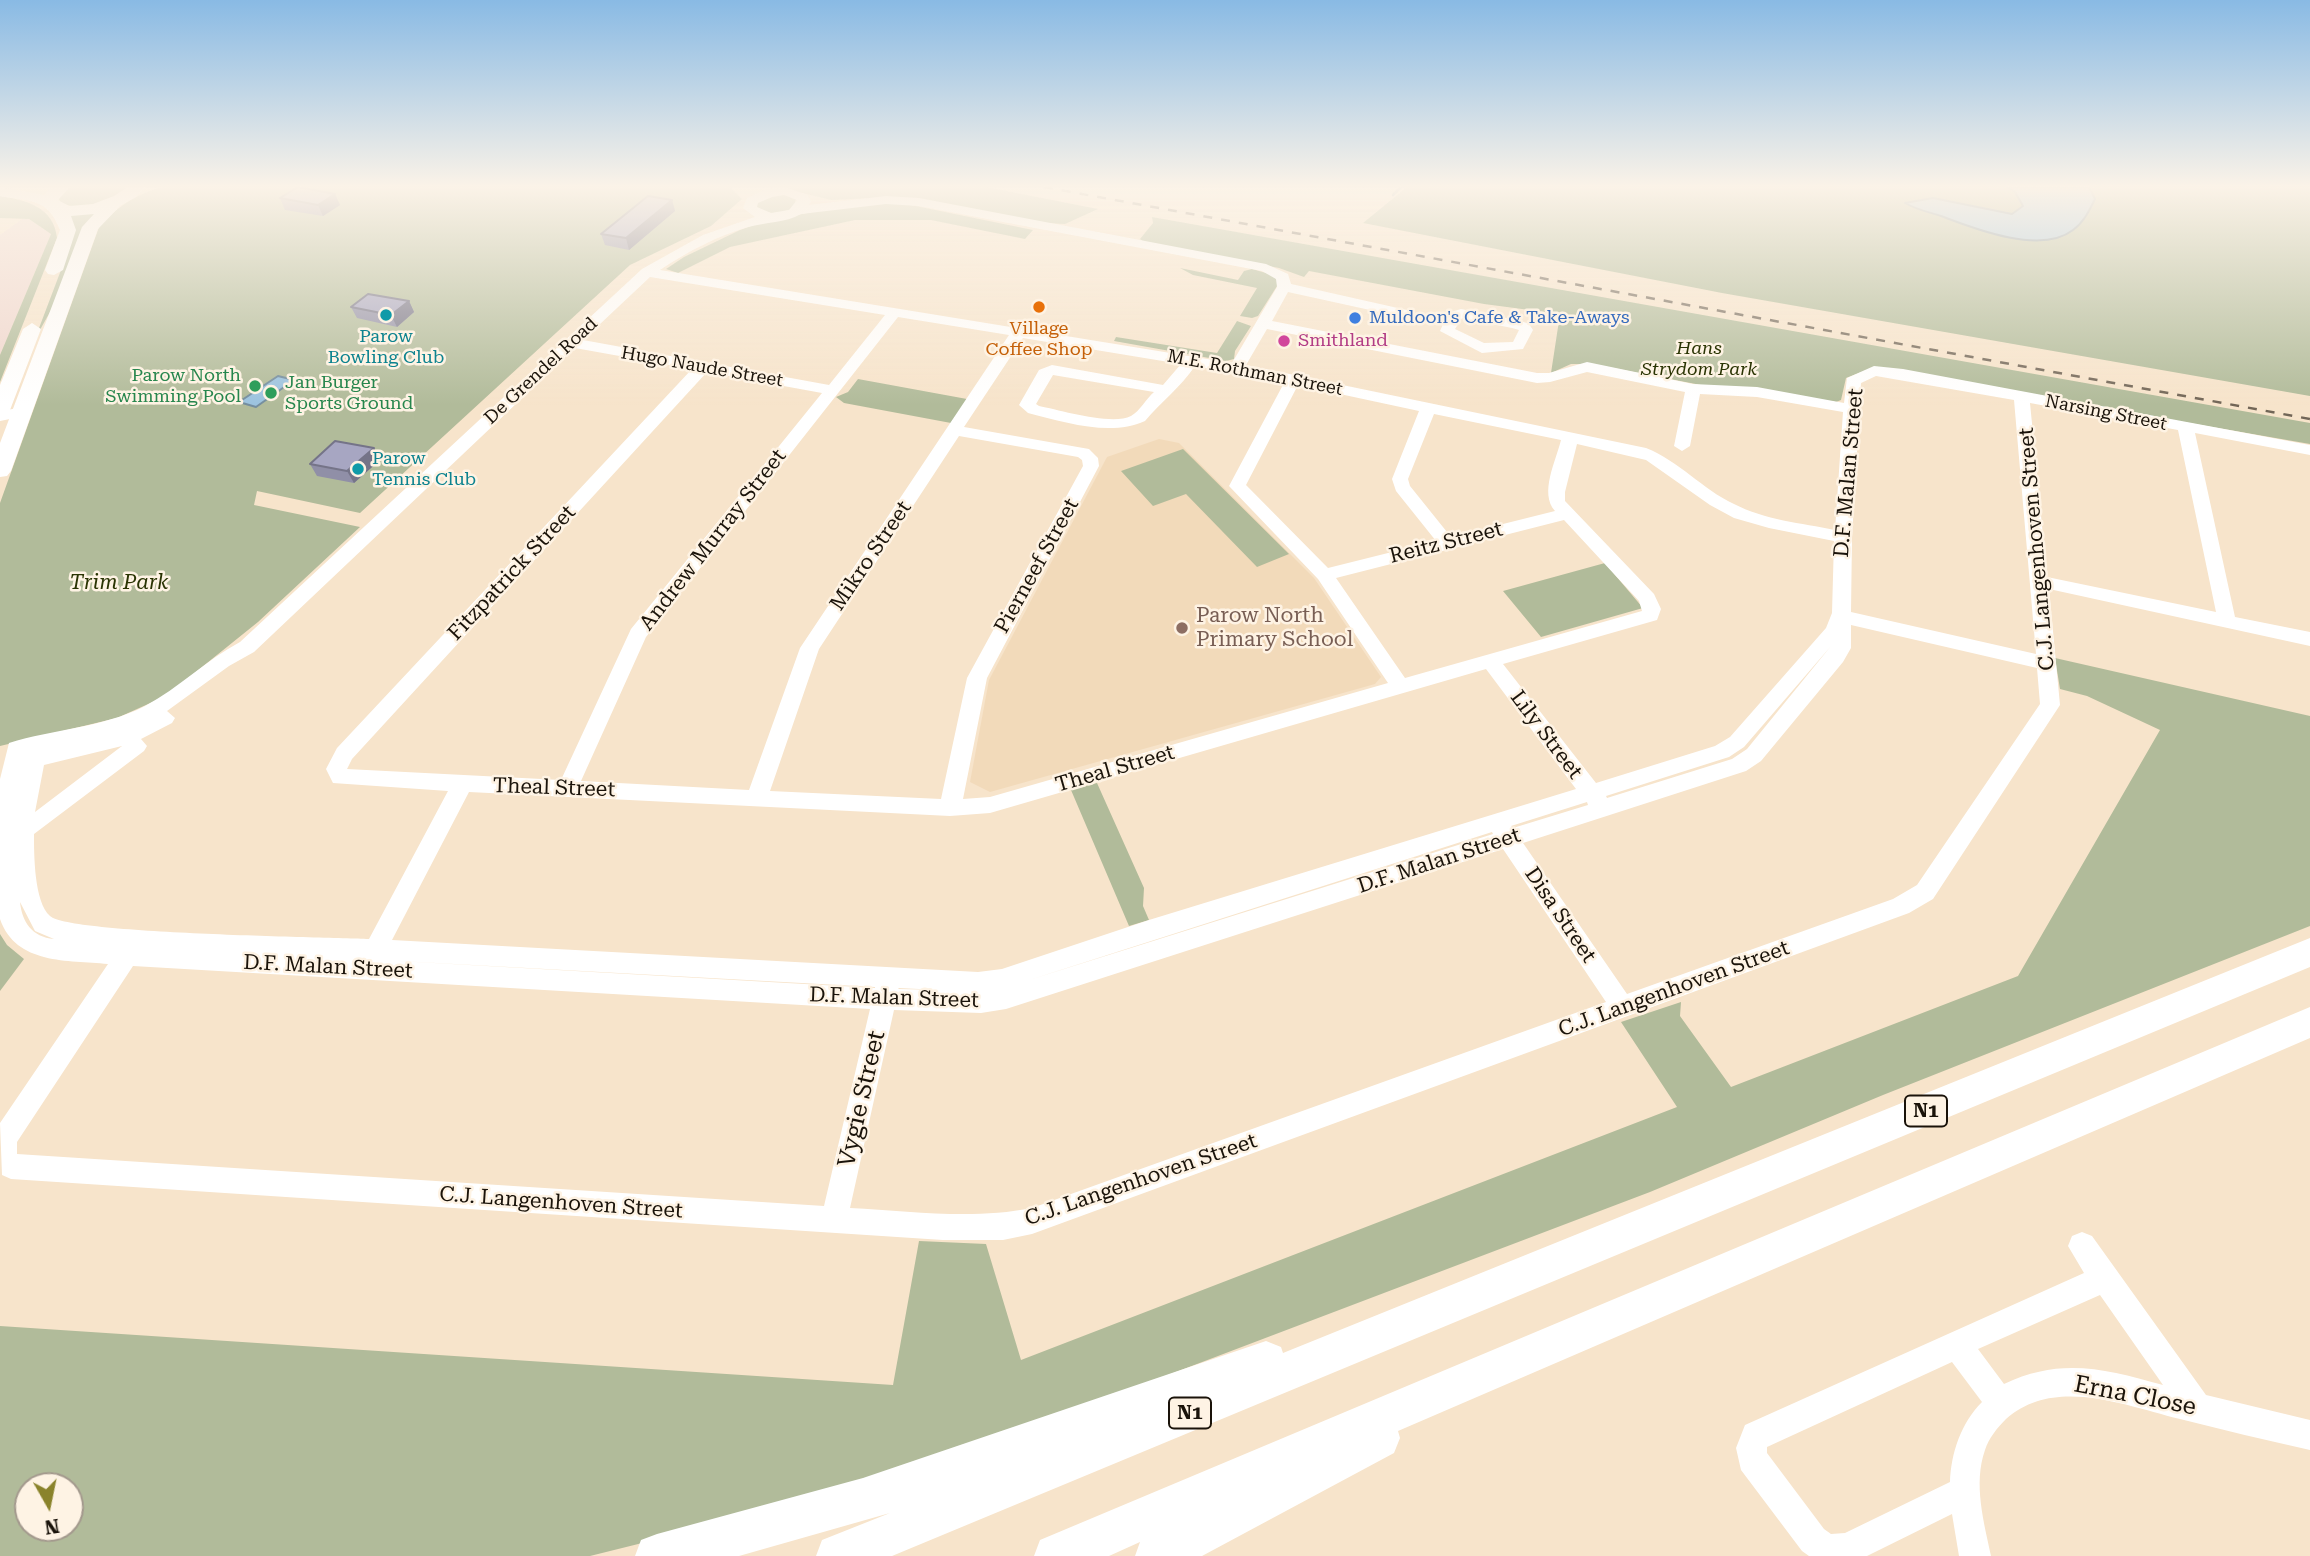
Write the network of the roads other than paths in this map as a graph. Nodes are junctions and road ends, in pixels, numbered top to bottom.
1 (57, 260) edge
2 (75, 260) edge
3 (667, 260) edge
4 (1222, 260) edge
5 (647, 272) junction
6 (1284, 287) junction
7 (895, 312) junction
8 (1411, 315) dead end
9 (1264, 324) junction
10 (1019, 332) junction
11 (572, 343) junction
12 (1482, 348) dead end
13 (1191, 360) junction
14 (1477, 365) junction
15 (703, 367) junction
16 (1237, 368) junction
17 (1903, 374) joint
18 (1293, 379) junction
19 (1693, 389) junction
20 (832, 390) junction
21 (1167, 390) junction
22 (2022, 398) junction
23 (1429, 407) junction
24 (1851, 409) junction
25 (6, 413) edge
26 (2186, 428) junction
27 (955, 429) junction
28 (1570, 437) junction
29 (1682, 446) dead end
30 (2310, 450) edge
31 (0, 471) edge
32 (1567, 513) junction
33 (1843, 537) junction
34 (1446, 542) junction
35 (1324, 575) junction
36 (2039, 581) junction
37 (1840, 615) junction
38 (2227, 621) junction
39 (2310, 639) edge
40 (1491, 662) junction
41 (2047, 663) junction
42 (1401, 687) junction
43 (137, 746) dead end
44 (37, 751) junction
45 (7, 758) edge
46 (347, 779) joint
47 (462, 785) junction
48 (567, 789) junction
49 (757, 798) junction
50 (1597, 800) junction
51 (950, 808) junction
52 (1503, 831) junction
53 (23, 832) junction
54 (0, 839) edge
55 (132, 947) junction
56 (2310, 952) edge
57 (370, 959) junction
58 (887, 988) junction
59 (1623, 1008) junction
60 (2310, 1022) edge
61 (834, 1220) junction
62 (2082, 1246) dead end
63 (1541, 1270) junction
64 (2105, 1278) junction
65 (1956, 1345) junction
66 (1550, 1347) junction
67 (2000, 1402) junction
68 (2197, 1408) junction
69 (2310, 1435) edge
70 (1965, 1491) junction
71 (671, 1553) edge
72 (838, 1556) edge
73 (1056, 1556) edge
74 (1157, 1556) edge
75 (1975, 1556) edge

1 - 25 main road
2 - 25 main road
3 - 5 street, De Grendel Road
4 - 6 street, De Grendel Road
5 - 7 street, M.E. Rothman Street
5 - 11 street, De Grendel Road
6 - 8 street
6 - 9 street
7 - 10 street, M.E. Rothman Street
7 - 20 street, Andrew Murray Street
9 - 14 street
9 - 16 street
10 - 13 street, M.E. Rothman Street
10 - 27 street, Mikro Street
11 - 15 street, Hugo Naude Street
11 - 44 street, De Grendel Road
12 - 14 street
13 - 16 street, M.E. Rothman Street
13 - 21 street
14 - 19 street
15 - 20 street, Hugo Naude Street
15 - 46 street, Fitzpatrick Street
16 - 18 street, M.E. Rothman Street
17 - 22 street, Narsing Street
17 - 24 street, D.F. Malan Street
18 - 23 street, M.E. Rothman Street
18 - 35 street
19 - 24 street
19 - 29 street
20 - 48 street, Andrew Murray Street
21 - 21 street
22 - 26 street, Narsing Street
22 - 36 street, C.J. Langenhoven Street
23 - 28 street, M.E. Rothman Street
23 - 34 street
24 - 33 street, D.F. Malan Street
25 - 31 main road
26 - 30 street, Narsing Street
26 - 38 street
27 - 49 street, Mikro Street
27 - 51 street, Pierneef Street
28 - 32 street, Theal Street
28 - 33 street, M.E. Rothman Street
32 - 34 street, Reitz Street
32 - 40 street, Theal Street
33 - 37 street, D.F. Malan Street
34 - 35 street, Reitz Street
35 - 42 street
36 - 38 street
36 - 41 street, C.J. Langenhoven Street
37 - 41 street
37 - 50 street, D.F. Malan Street
38 - 39 street
40 - 42 street, Theal Street
40 - 50 street, Lily Street
41 - 59 street, C.J. Langenhoven Street
42 - 51 street, Theal Street
43 - 53 street
44 - 45 street, De Grendel Road
44 - 53 street, D.F. Malan Street
45 - 54 street, D.F. Malan Street
46 - 47 street, Theal Street
47 - 48 street, Theal Street
47 - 57 street
48 - 49 street, Theal Street
49 - 51 street, Theal Street
50 - 52 street, D.F. Malan Street
52 - 58 street, D.F. Malan Street
52 - 59 street, Disa Street
53 - 54 street
53 - 55 street, D.F. Malan Street
54 - 55 street, D.F. Malan Street
55 - 57 street, D.F. Malan Street
55 - 61 street, C.J. Langenhoven Street
56 - 63 highway, N1
57 - 58 street, D.F. Malan Street
58 - 61 street, Vygie Street
59 - 61 street, C.J. Langenhoven Street
60 - 66 highway
62 - 64 street
63 - 71 highway
63 - 72 highway, N1
64 - 65 street
64 - 68 street
65 - 67 street
65 - 70 street
66 - 73 highway
66 - 74 highway
67 - 68 street, Erna Close
67 - 70 street, Erna Close
68 - 69 street, Erna Close
70 - 75 street, Erna Close

